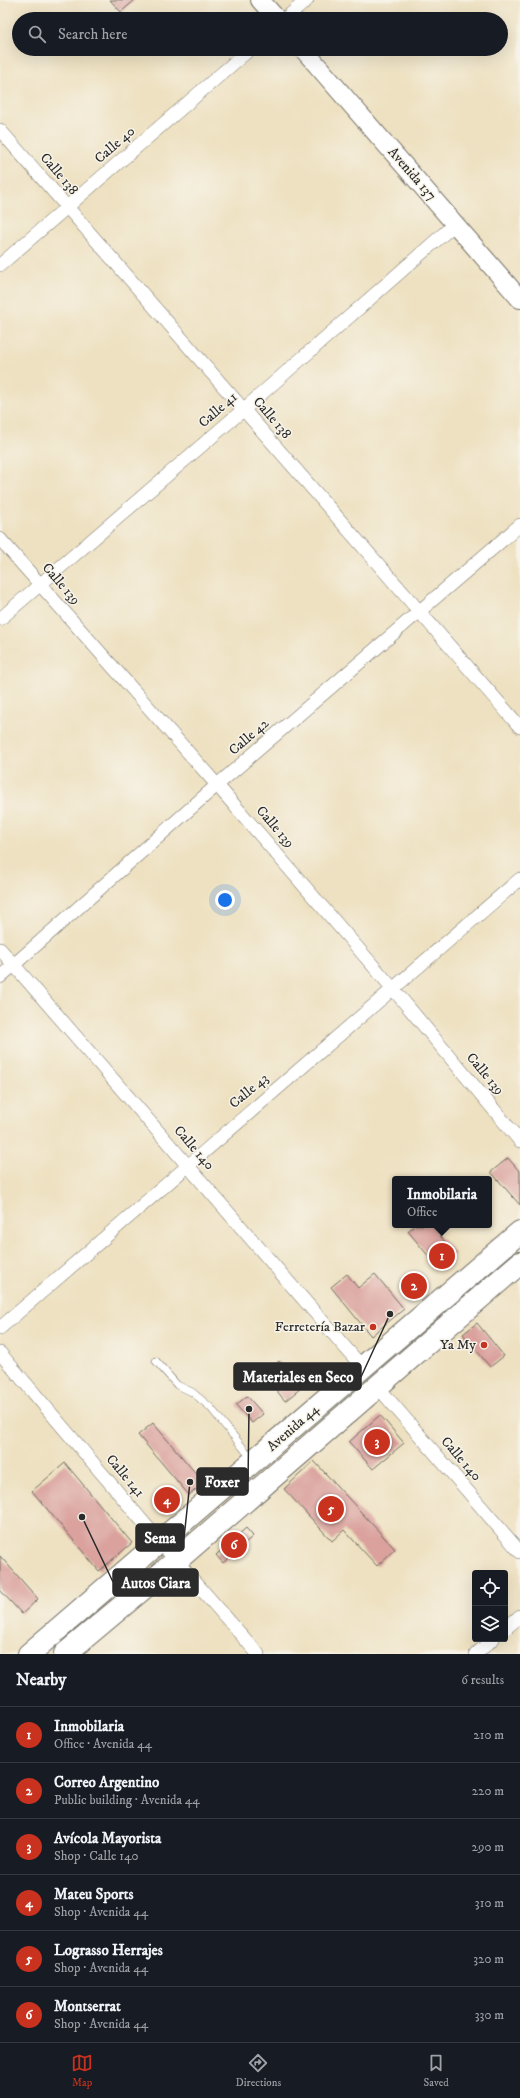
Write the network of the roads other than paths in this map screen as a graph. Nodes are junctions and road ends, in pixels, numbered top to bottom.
1 (260, 0) edge
2 (307, 0) edge
3 (271, 12) edge
4 (293, 12) edge
5 (242, 56) edge
6 (309, 56) edge
7 (0, 130) edge
8 (68, 208) junction
9 (456, 223) junction
10 (0, 265) edge
11 (520, 300) edge
12 (244, 410) junction
13 (520, 525) edge
14 (0, 539) edge
15 (39, 584) junction
16 (419, 612) junction
17 (0, 619) edge
18 (520, 727) edge
19 (217, 786) junction
20 (520, 879) edge
21 (0, 949) edge
22 (14, 965) junction
23 (0, 977) edge
24 (394, 990) junction
25 (520, 1142) edge
26 (188, 1165) junction
27 (520, 1232) edge
28 (520, 1263) edge
29 (0, 1328) edge
30 (0, 1353) edge
31 (156, 1361) dead end
32 (363, 1368) junction
33 (378, 1386) junction
34 (254, 1461) junction
35 (160, 1542) junction
36 (520, 1552) edge
37 (176, 1561) junction
38 (520, 1616) edge
39 (508, 1626) edge
40 (490, 1642) edge
41 (29, 1654) edge
42 (65, 1654) edge
43 (258, 1654) edge
44 (476, 1654) edge

1 - 3 street
2 - 4 street
5 - 8 street, Calle 40
6 - 9 street, Avenida 137
7 - 8 street, Calle 138
8 - 10 street, Calle 40
8 - 12 street, Calle 138
9 - 11 street, Avenida 137
9 - 12 street, Calle 41
12 - 15 street, Calle 41
12 - 16 street, Calle 138
13 - 16 street, Calle 42
14 - 15 street, Calle 139
15 - 17 street, Calle 41
15 - 19 street, Calle 139
16 - 18 street, Calle 138
16 - 19 street, Calle 42
19 - 22 street, Calle 42
19 - 24 street, Calle 139
20 - 24 street, Calle 43
21 - 22 street, Calle 140
22 - 23 street, Calle 42
22 - 26 street, Calle 140
24 - 25 street, Calle 139
24 - 26 street, Calle 43
26 - 29 street, Calle 43
26 - 32 street, Calle 140
27 - 32 highway, Avenida 44
28 - 33 highway, Avenida 44
30 - 35 street, Calle 141
31 - 34 lane
32 - 34 highway, Avenida 44
33 - 36 street, Calle 140
33 - 37 highway, Avenida 44
34 - 35 highway, Avenida 44
35 - 37 street, Calle 141
35 - 41 highway, Avenida 44
37 - 42 highway, Avenida 44
37 - 43 street, Calle 141
38 - 39 street
40 - 44 street

